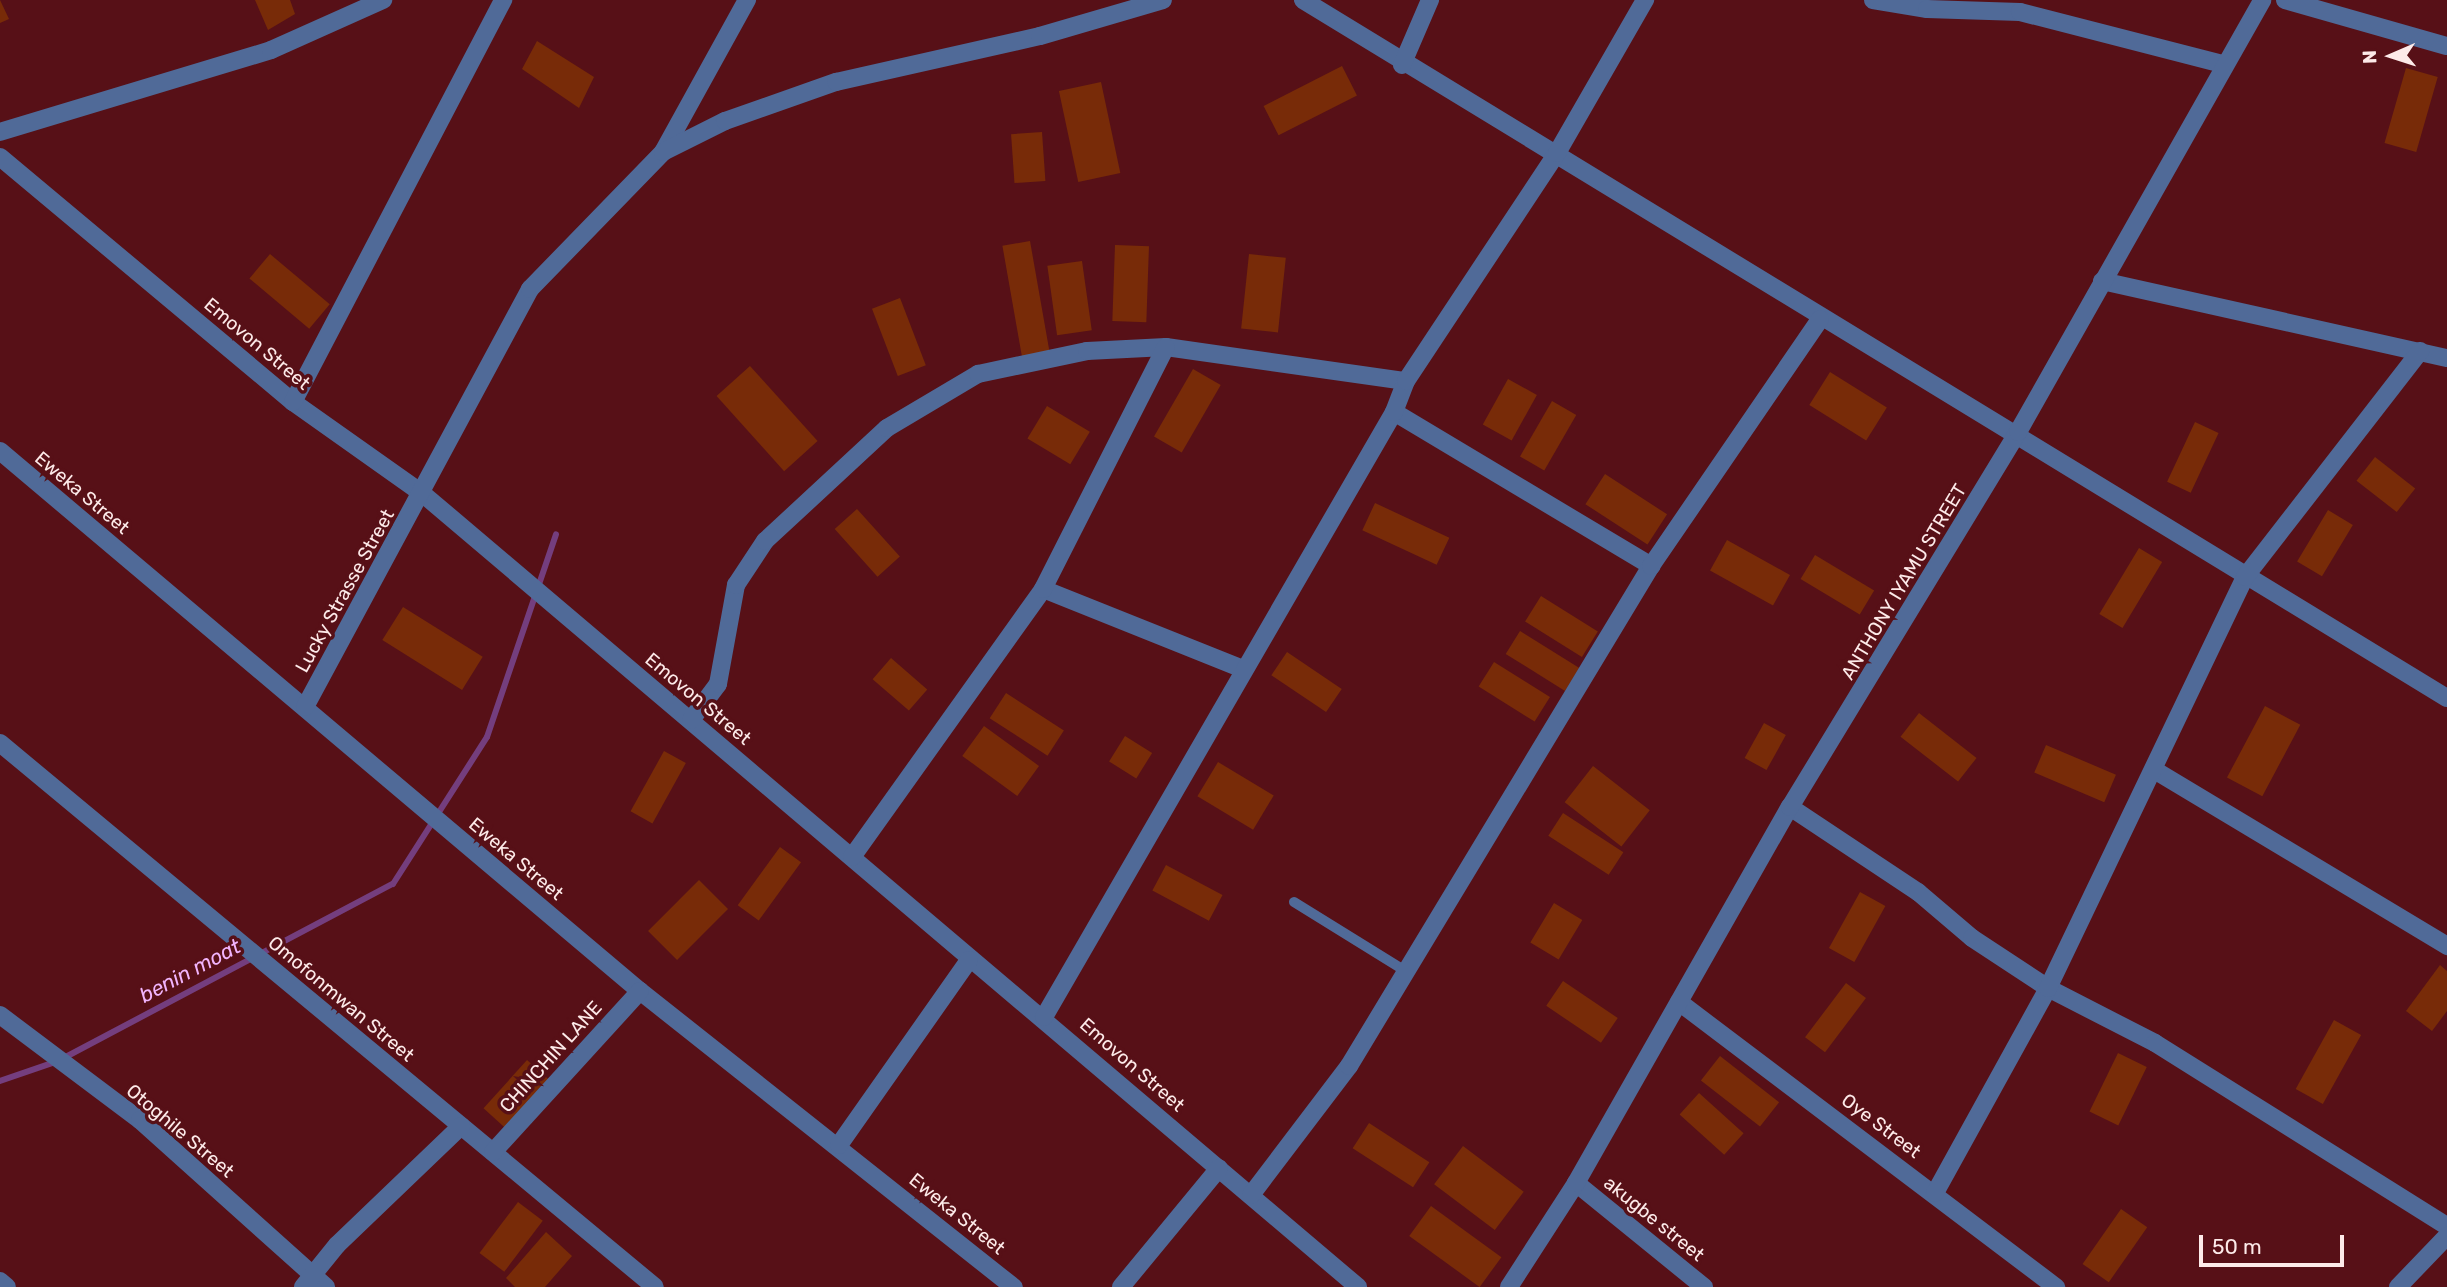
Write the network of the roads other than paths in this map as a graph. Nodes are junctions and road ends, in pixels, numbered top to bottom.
1 (383, 0) edge
2 (503, 0) edge
3 (747, 0) edge
4 (1163, 0) edge
5 (1303, 0) edge
6 (1430, 0) edge
7 (1645, 0) edge
8 (1873, 0) edge
9 (2262, 0) edge
10 (2285, 0) edge
11 (1929, 4) edge
12 (2447, 46) edge
13 (2223, 64) junction
14 (1402, 65) junction
15 (0, 132) edge
16 (663, 152) junction
17 (1557, 153) junction
18 (0, 157) edge
19 (2102, 281) junction
20 (1820, 319) junction
21 (1166, 347) junction
22 (2420, 351) junction
23 (2447, 358) edge
24 (1406, 381) junction
25 (293, 402) junction
26 (1394, 412) junction
27 (2018, 432) junction
28 (0, 451) edge
29 (423, 494) junction
30 (1651, 566) junction
31 (2245, 577) junction
32 (1043, 589) junction
33 (1242, 669) junction
34 (2446, 694) edge
35 (305, 707) junction
36 (691, 720) junction
37 (0, 743) edge
38 (2156, 771) junction
39 (1790, 807) junction
40 (852, 857) junction
41 (1294, 902) dead end
42 (2447, 946) edge
43 (969, 960) junction
44 (1407, 972) junction
45 (2048, 988) junction
46 (640, 991) junction
47 (1679, 1002) junction
48 (0, 1015) edge
49 (1044, 1017) junction
50 (461, 1126) junction
51 (839, 1145) junction
52 (492, 1152) junction
53 (1219, 1168) junction
54 (1576, 1183) junction
55 (1935, 1193) junction
56 (1251, 1195) junction
57 (2447, 1226) edge
58 (2447, 1236) edge
59 (0, 1281) edge
60 (314, 1283) edge
61 (8, 1287) edge
62 (655, 1287) edge
63 (1014, 1287) edge
64 (1121, 1287) edge
65 (1358, 1287) edge
66 (1509, 1287) edge
67 (1704, 1287) edge
68 (2056, 1287) edge
69 (2398, 1287) edge

1 - 15 street
2 - 25 street
3 - 16 street
4 - 16 street
5 - 14 street
6 - 14 street
7 - 17 street
8 - 11 street
9 - 13 street, ANTHONY IYAMU STREET
10 - 12 street
11 - 13 street
13 - 19 street, ANTHONY IYAMU STREET
14 - 17 street
16 - 29 street, Lucky Strasse Street
17 - 20 street
17 - 24 street
18 - 25 street, Emovon Street
19 - 22 street
19 - 27 street, ANTHONY IYAMU STREET
20 - 27 street
20 - 30 street
21 - 24 street
21 - 32 street
21 - 36 street
22 - 23 street
22 - 31 street
24 - 26 street
25 - 29 street, Emovon Street
26 - 30 street
26 - 33 street
27 - 31 street
27 - 39 street, ANTHONY IYAMU STREET
28 - 35 street, Eweka Street
29 - 35 street, Lucky Strasse Street
29 - 36 street, Emovon Street
30 - 44 street
31 - 34 street
31 - 38 street
32 - 33 street
32 - 40 street
33 - 49 street
35 - 46 street, Eweka Street
36 - 40 street, Emovon Street
37 - 50 street, Omofonmwan Street
38 - 42 street
38 - 45 street
39 - 45 street
39 - 47 street, ANTHONY IYAMU STREET
40 - 43 street, Emovon Street
41 - 44 lane
43 - 49 street, Emovon Street
43 - 51 street
44 - 56 street
45 - 55 street
45 - 57 street
46 - 51 street, Eweka Street
46 - 52 street, CHINCHIN LANE
47 - 54 street, ANTHONY IYAMU STREET
47 - 55 street, Oye Street
48 - 60 street, Otoghile Street
49 - 53 street, Emovon Street
50 - 52 street, Omofonmwan Street
50 - 60 street
51 - 63 street, Eweka Street
52 - 62 street, Omofonmwan Street
53 - 56 street, Emovon Street
53 - 64 street
54 - 66 street
54 - 67 street, akugbe street
55 - 68 street, Oye Street
56 - 65 street, Emovon Street
58 - 69 street
59 - 61 street

